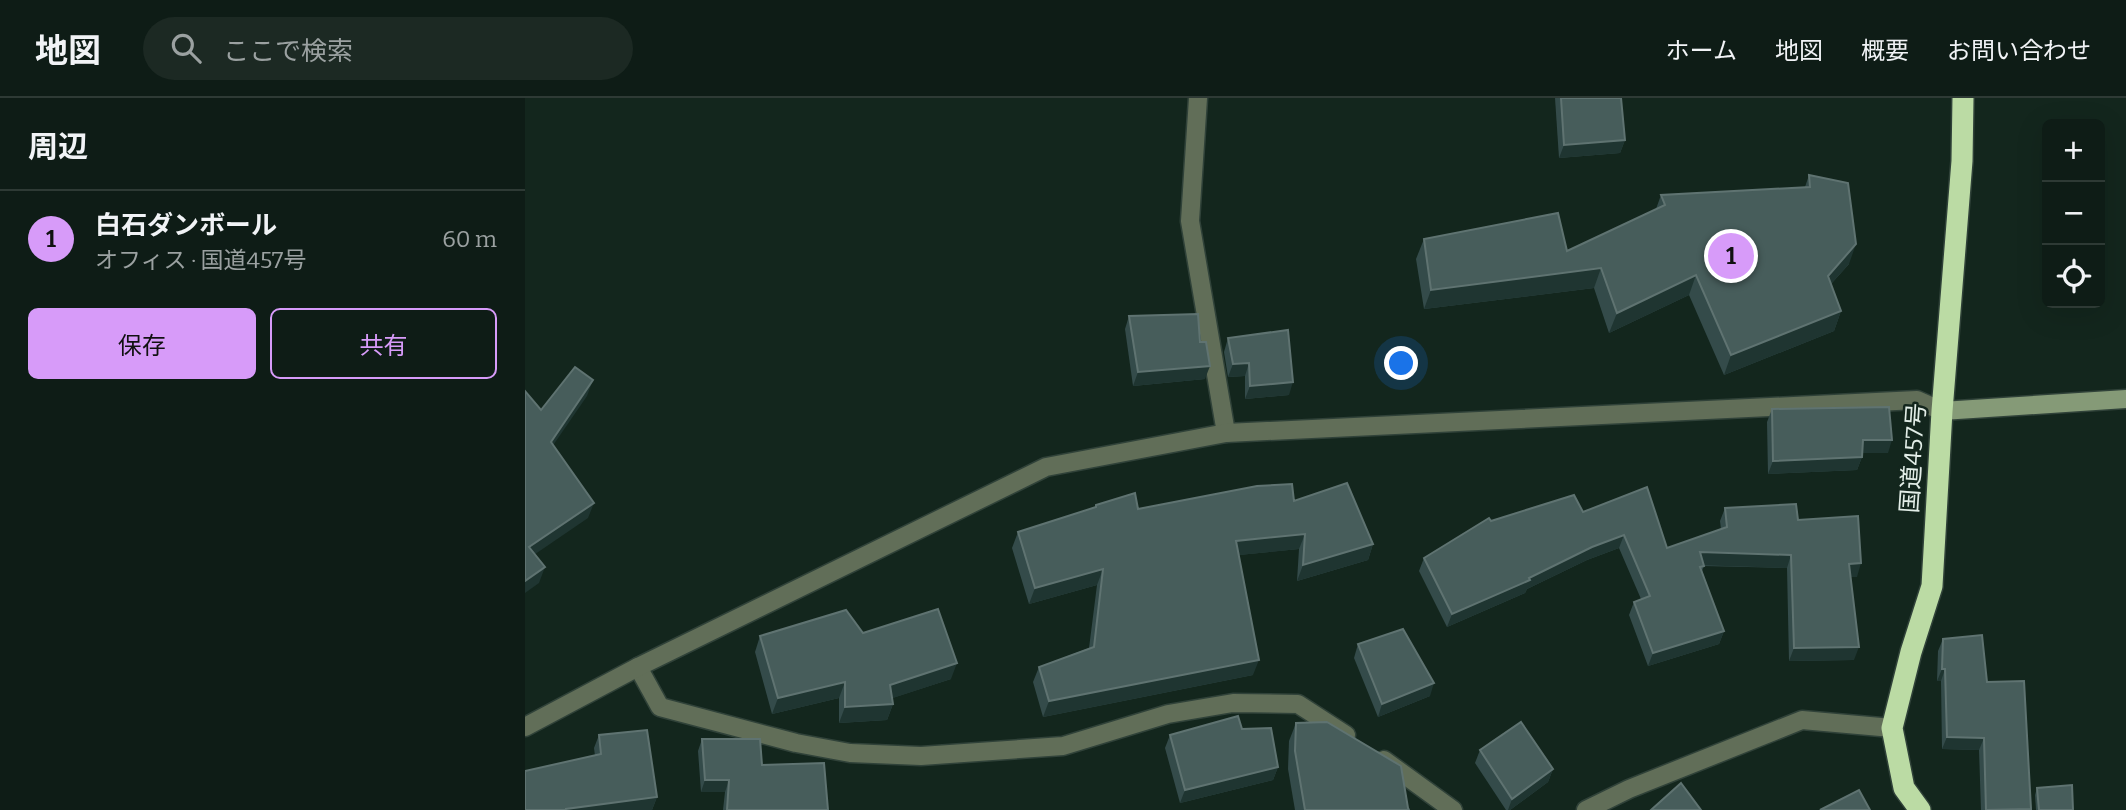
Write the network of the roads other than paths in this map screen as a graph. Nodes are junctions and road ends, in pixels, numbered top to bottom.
1 (1198, 98) edge
2 (1963, 98) edge
3 (2126, 399) edge
4 (1942, 411) junction
5 (1226, 433) junction
6 (638, 667) junction
7 (525, 727) edge
8 (1892, 728) junction
9 (1453, 810) edge
10 (1586, 810) edge
11 (1920, 810) edge

1 - 5 street
2 - 4 highway, 国道457号
3 - 4 street
4 - 5 street
4 - 8 highway, 国道457号
5 - 6 street
6 - 7 street
6 - 9 street
8 - 10 street
8 - 11 highway, 国道457号

